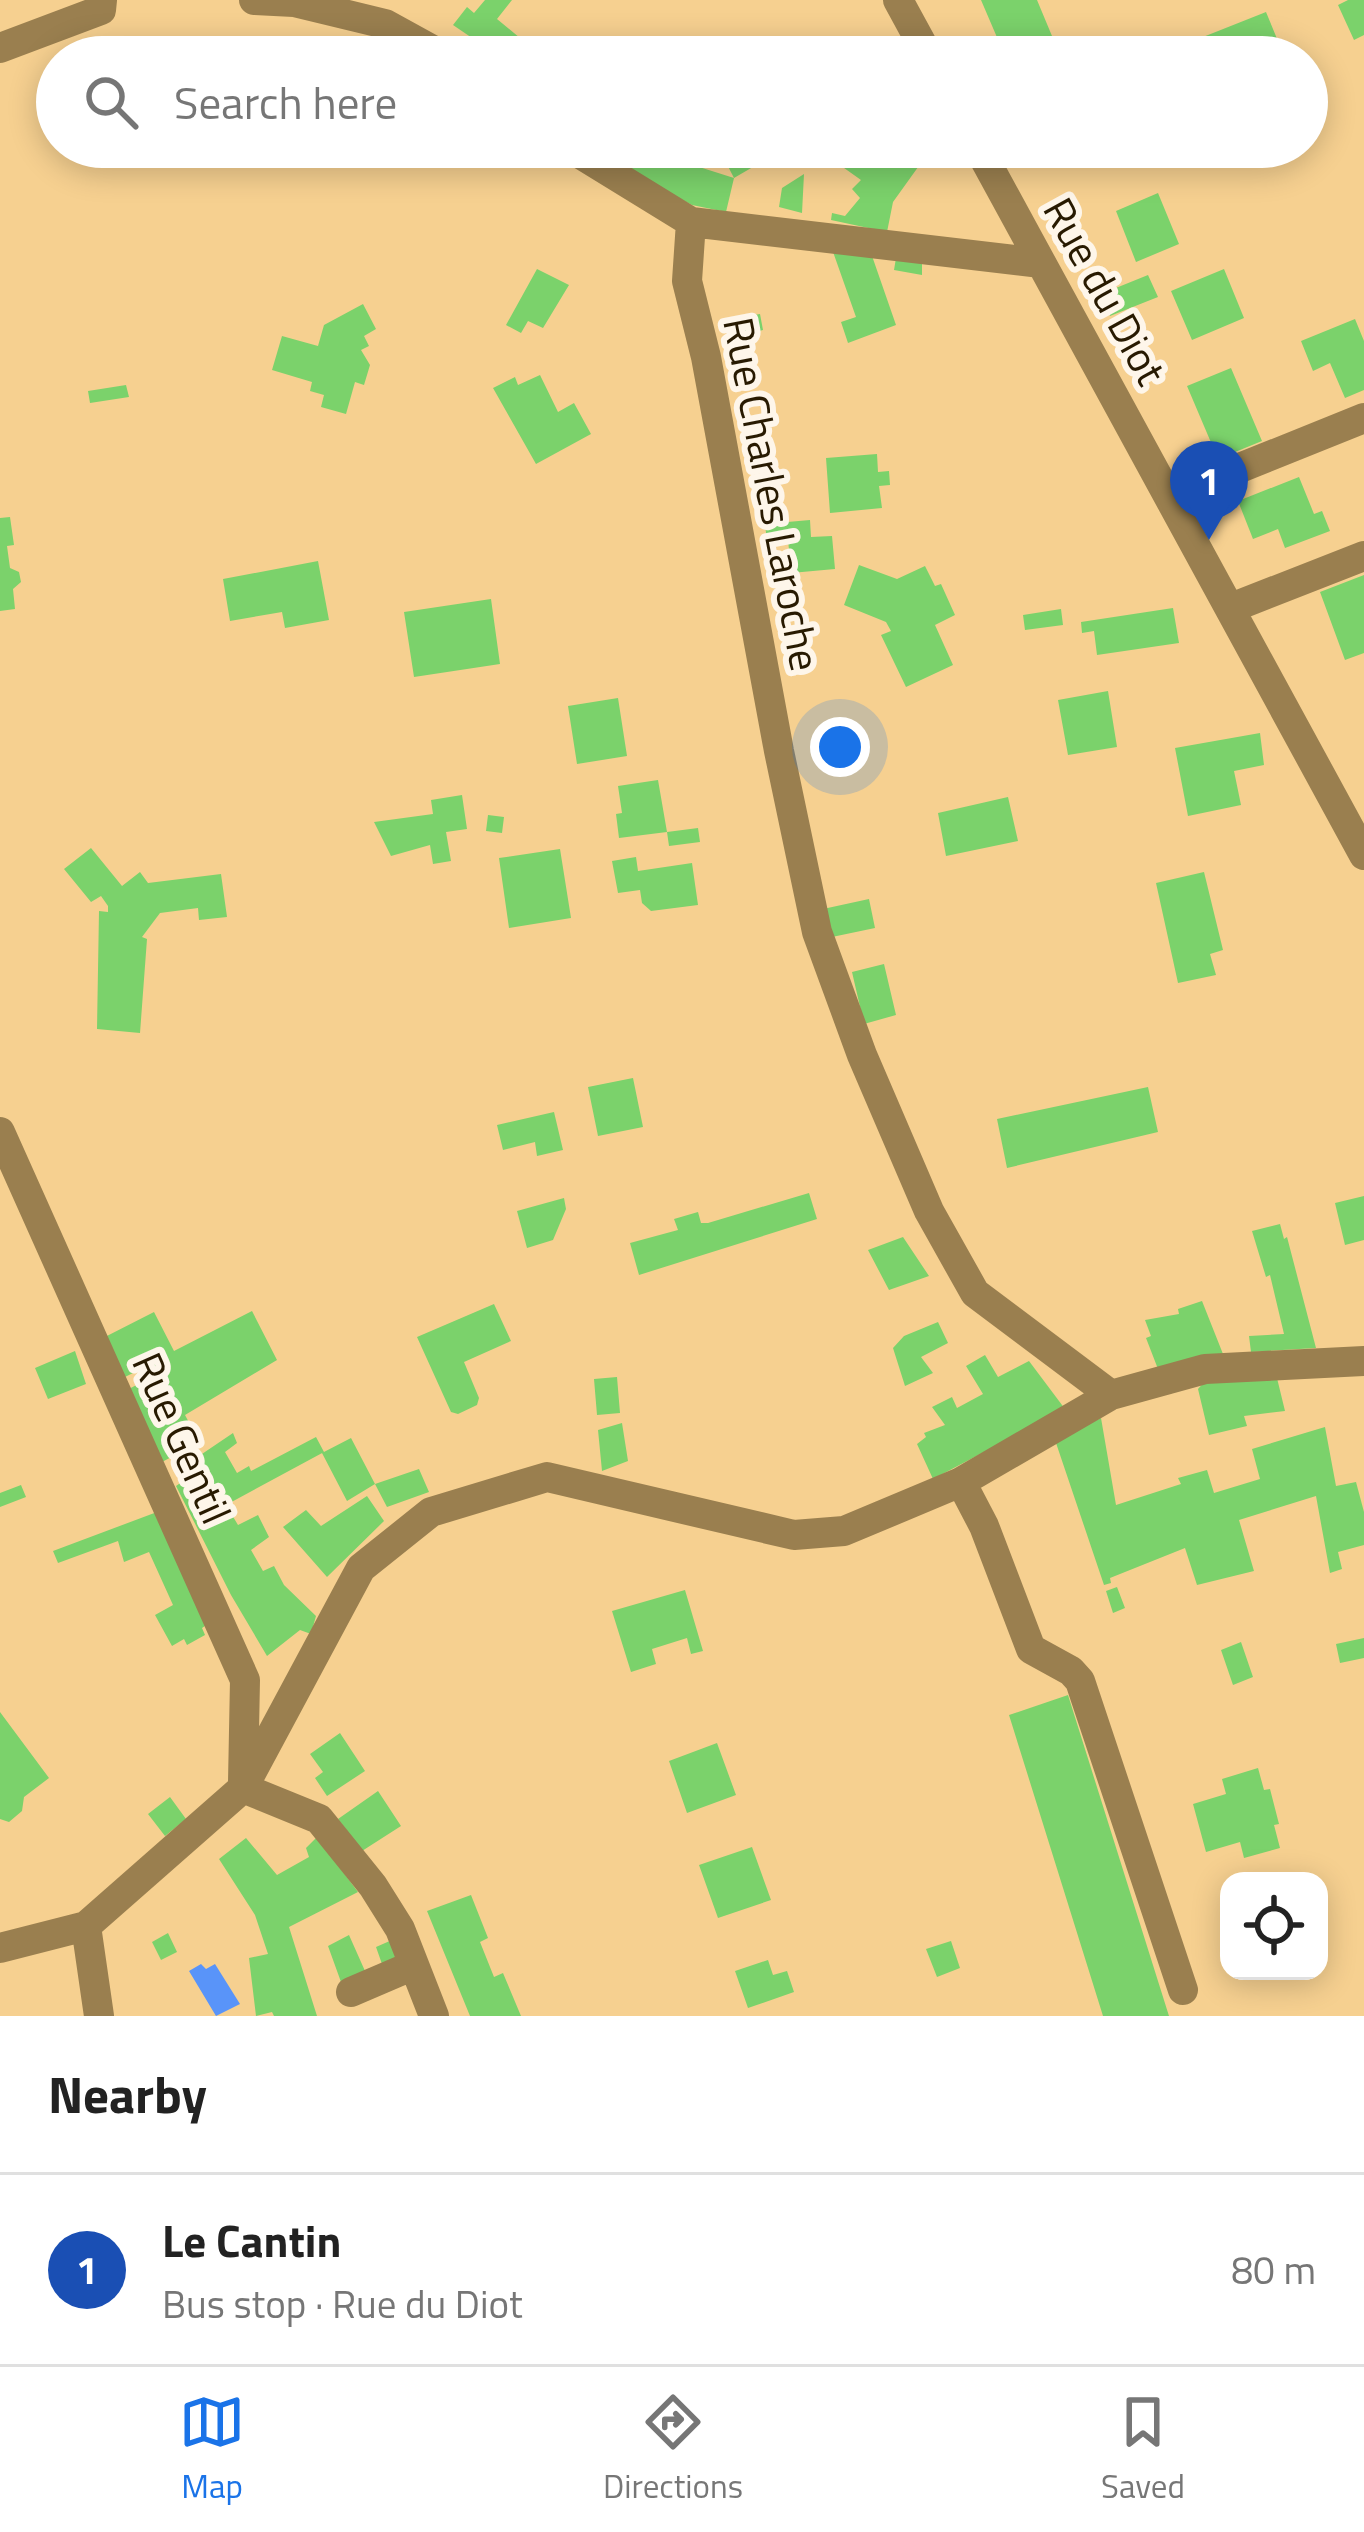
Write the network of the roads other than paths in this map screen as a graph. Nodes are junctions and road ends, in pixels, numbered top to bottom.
1 (102, 0) edge
2 (254, 0) edge
3 (898, 0) edge
4 (407, 36) edge
5 (918, 36) edge
6 (0, 48) edge
7 (603, 168) edge
8 (990, 168) edge
9 (691, 222) junction
10 (1041, 262) junction
11 (1364, 418) edge
12 (1170, 496) junction
13 (1364, 556) edge
14 (1231, 608) junction
15 (1352, 807) edge
16 (1364, 855) edge
17 (0, 1132) edge
18 (1364, 1361) edge
19 (1111, 1395) junction
20 (961, 1482) junction
21 (243, 1788) junction
22 (86, 1926) junction
23 (0, 1948) edge
24 (414, 1965) junction
25 (1183, 1990) dead end
26 (351, 1992) dead end
27 (100, 2016) edge
28 (434, 2016) edge

1 - 6 street
2 - 4 street
3 - 5 street
7 - 9 street
8 - 10 street, Rue du Diot
9 - 10 street
9 - 19 street, Rue Charles Laroche
10 - 12 street, Rue du Diot
11 - 12 street
12 - 14 street, Rue du Diot
13 - 14 street
14 - 15 street, Rue du Diot
15 - 16 street, Rue du Diot
17 - 21 street, Rue Gentil
18 - 19 street
19 - 20 street
20 - 21 street
20 - 25 street
21 - 22 street
21 - 24 street
22 - 23 street
22 - 27 street
24 - 26 street
24 - 28 street

